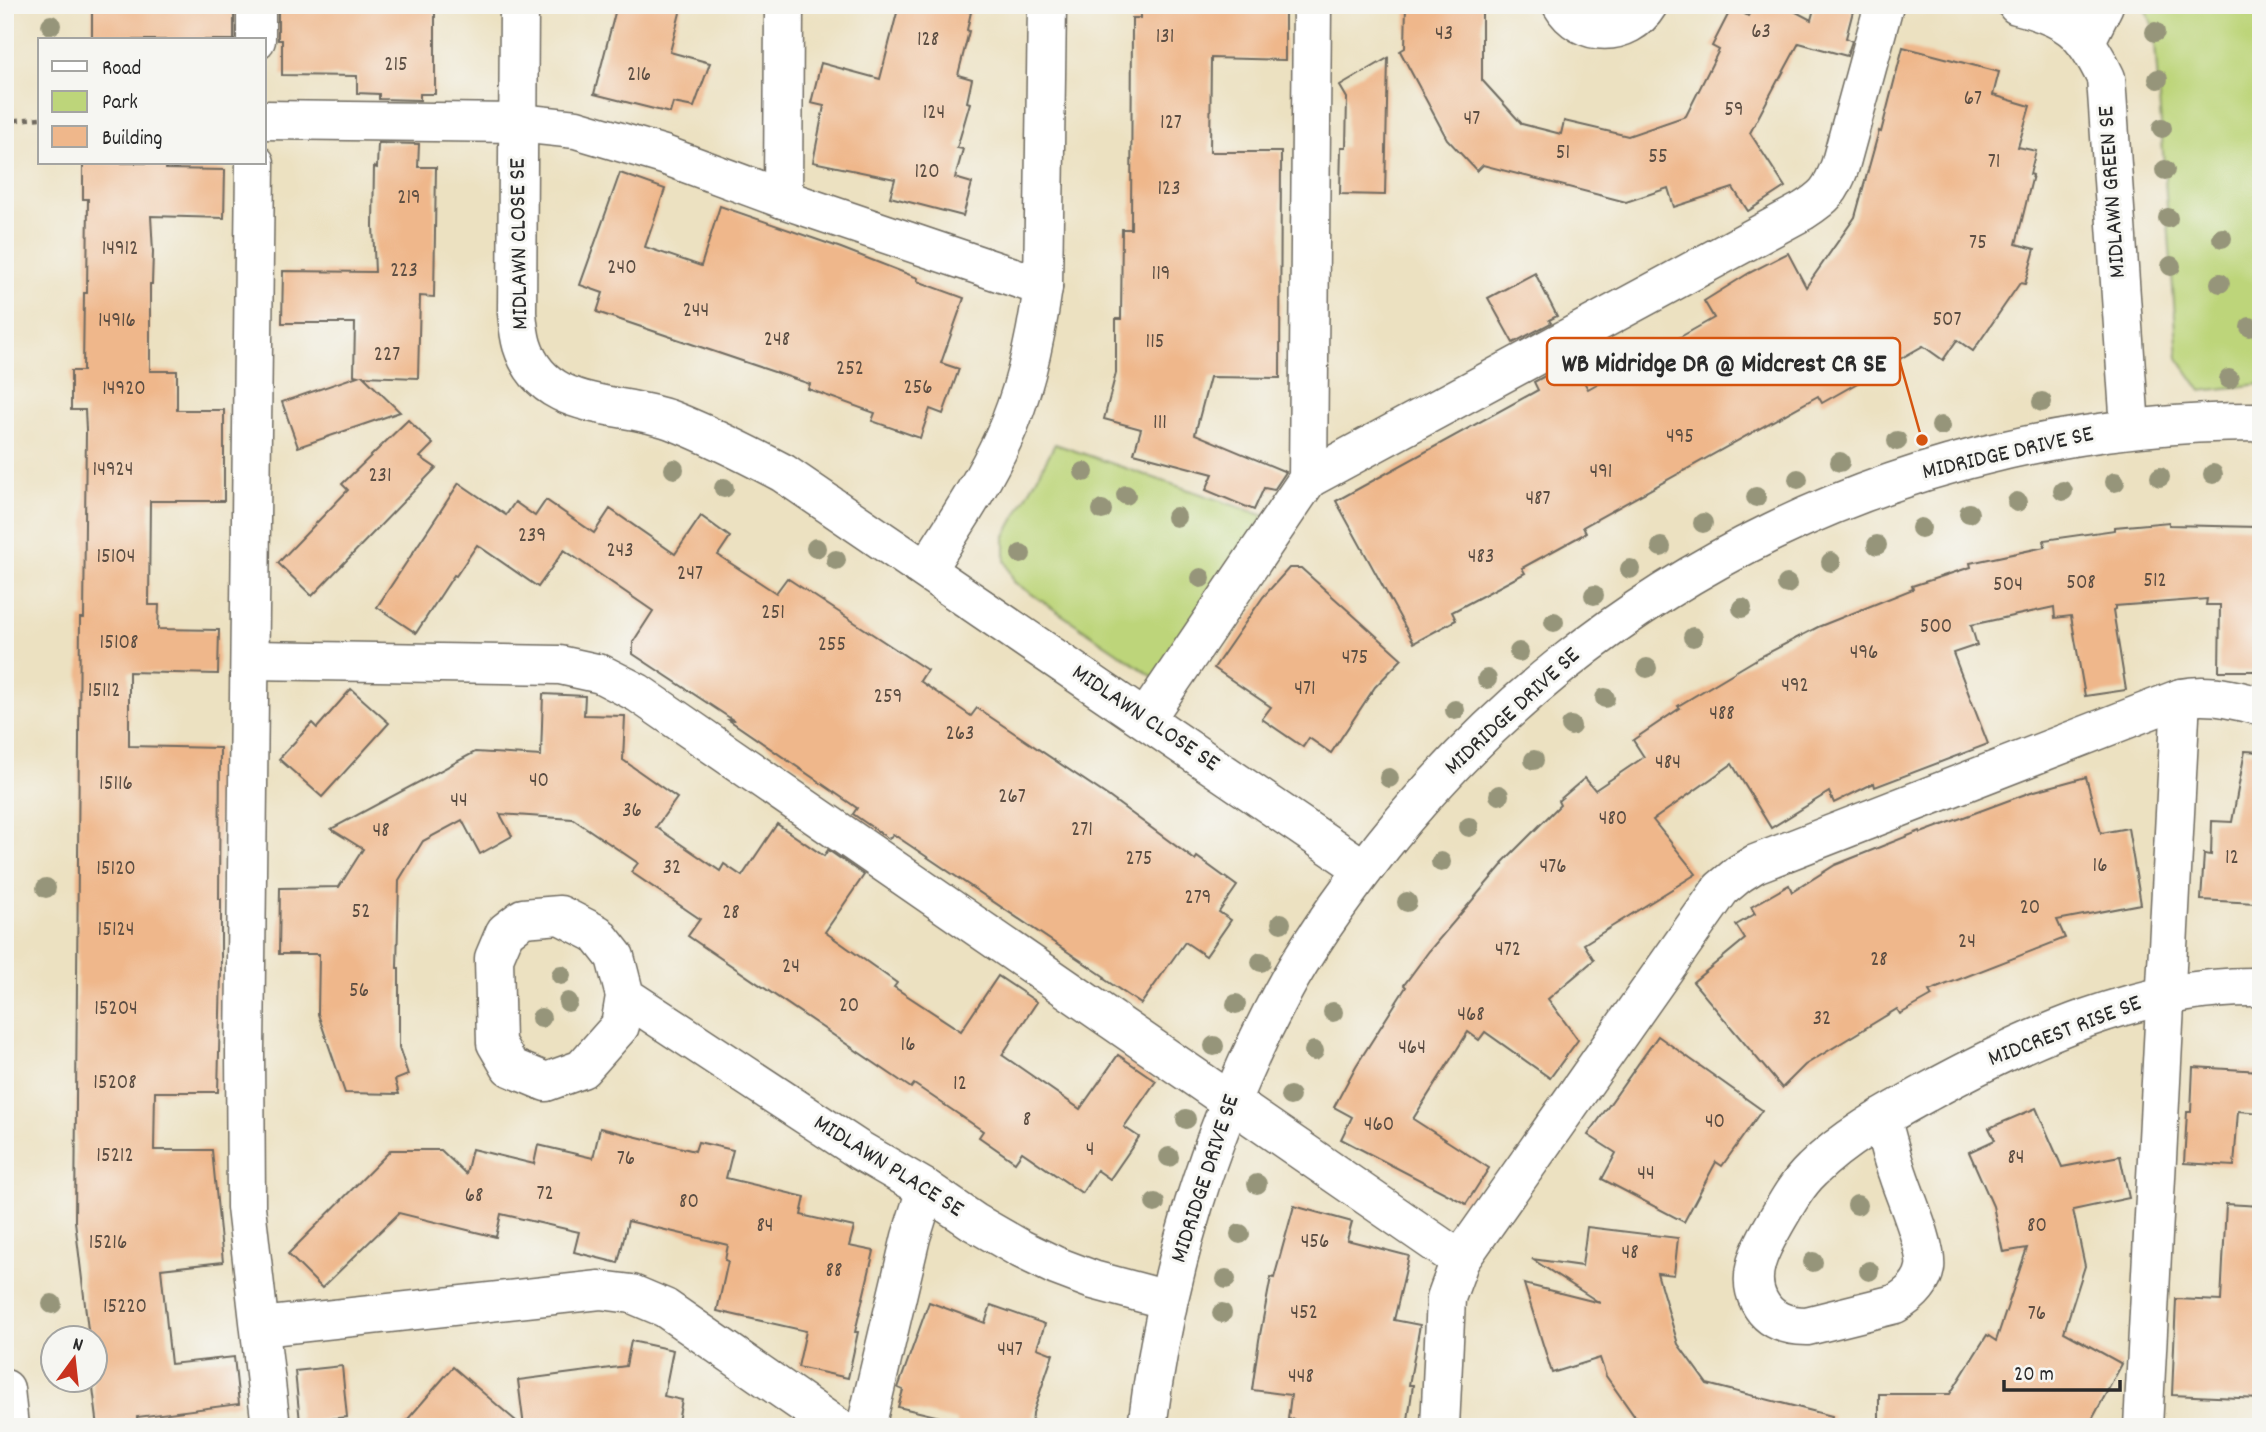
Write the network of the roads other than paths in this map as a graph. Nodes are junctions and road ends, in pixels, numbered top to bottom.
1 (256, 5) edge
2 (519, 5) edge
3 (785, 5) edge
4 (1047, 5) edge
5 (1312, 5) edge
6 (1562, 5) edge
7 (1647, 5) edge
8 (1884, 5) edge
9 (2017, 5) edge
10 (2104, 5) edge
11 (256, 38) edge
12 (2086, 41) junction
13 (266, 120) edge
14 (519, 123) junction
15 (255, 164) edge
16 (783, 199) junction
17 (1043, 288) junction
18 (2261, 422) edge
19 (2130, 428) junction
20 (1308, 479) junction
21 (926, 570) junction
22 (251, 660) junction
23 (2181, 698) junction
24 (2261, 706) edge
25 (1146, 718) junction
26 (1364, 869) junction
27 (2261, 986) edge
28 (2166, 995) junction
29 (625, 996) dead end
30 (1230, 1101) junction
31 (1881, 1118) junction
32 (926, 1189) junction
33 (1460, 1260) junction
34 (1168, 1300) junction
35 (261, 1327) junction
36 (5, 1389) edge
37 (9, 1427) edge
38 (271, 1427) edge
39 (837, 1427) edge
40 (866, 1427) edge
41 (1147, 1427) edge
42 (1440, 1427) edge
43 (2143, 1427) edge

1 - 11 street
2 - 14 street, MIDLAWN CLOSE SE
3 - 16 street
4 - 17 street
5 - 20 street
6 - 7 street
8 - 20 street
9 - 12 street, MIDLAWN GREEN SE
10 - 12 street
12 - 19 street, MIDLAWN GREEN SE
13 - 14 street
14 - 16 street
14 - 21 street, MIDLAWN CLOSE SE
15 - 22 street
16 - 17 street
17 - 21 street
18 - 19 street, MIDRIDGE DRIVE SE
19 - 26 street, MIDRIDGE DRIVE SE
20 - 25 street
21 - 25 street, MIDLAWN CLOSE SE
22 - 30 street
22 - 35 street
23 - 24 street
23 - 28 street
23 - 33 street
25 - 26 street, MIDLAWN CLOSE SE
26 - 30 street, MIDRIDGE DRIVE SE
27 - 28 street, MIDCREST RISE SE
28 - 31 street, MIDCREST RISE SE
28 - 43 street
29 - 32 street, MIDLAWN PLACE SE
30 - 33 street
30 - 34 street, MIDRIDGE DRIVE SE
31 - 31 street, MIDCREST RISE SE
32 - 34 street, MIDLAWN PLACE SE
32 - 40 street
33 - 42 street
34 - 41 street, MIDRIDGE DRIVE SE
35 - 38 street
35 - 39 street
36 - 37 street

